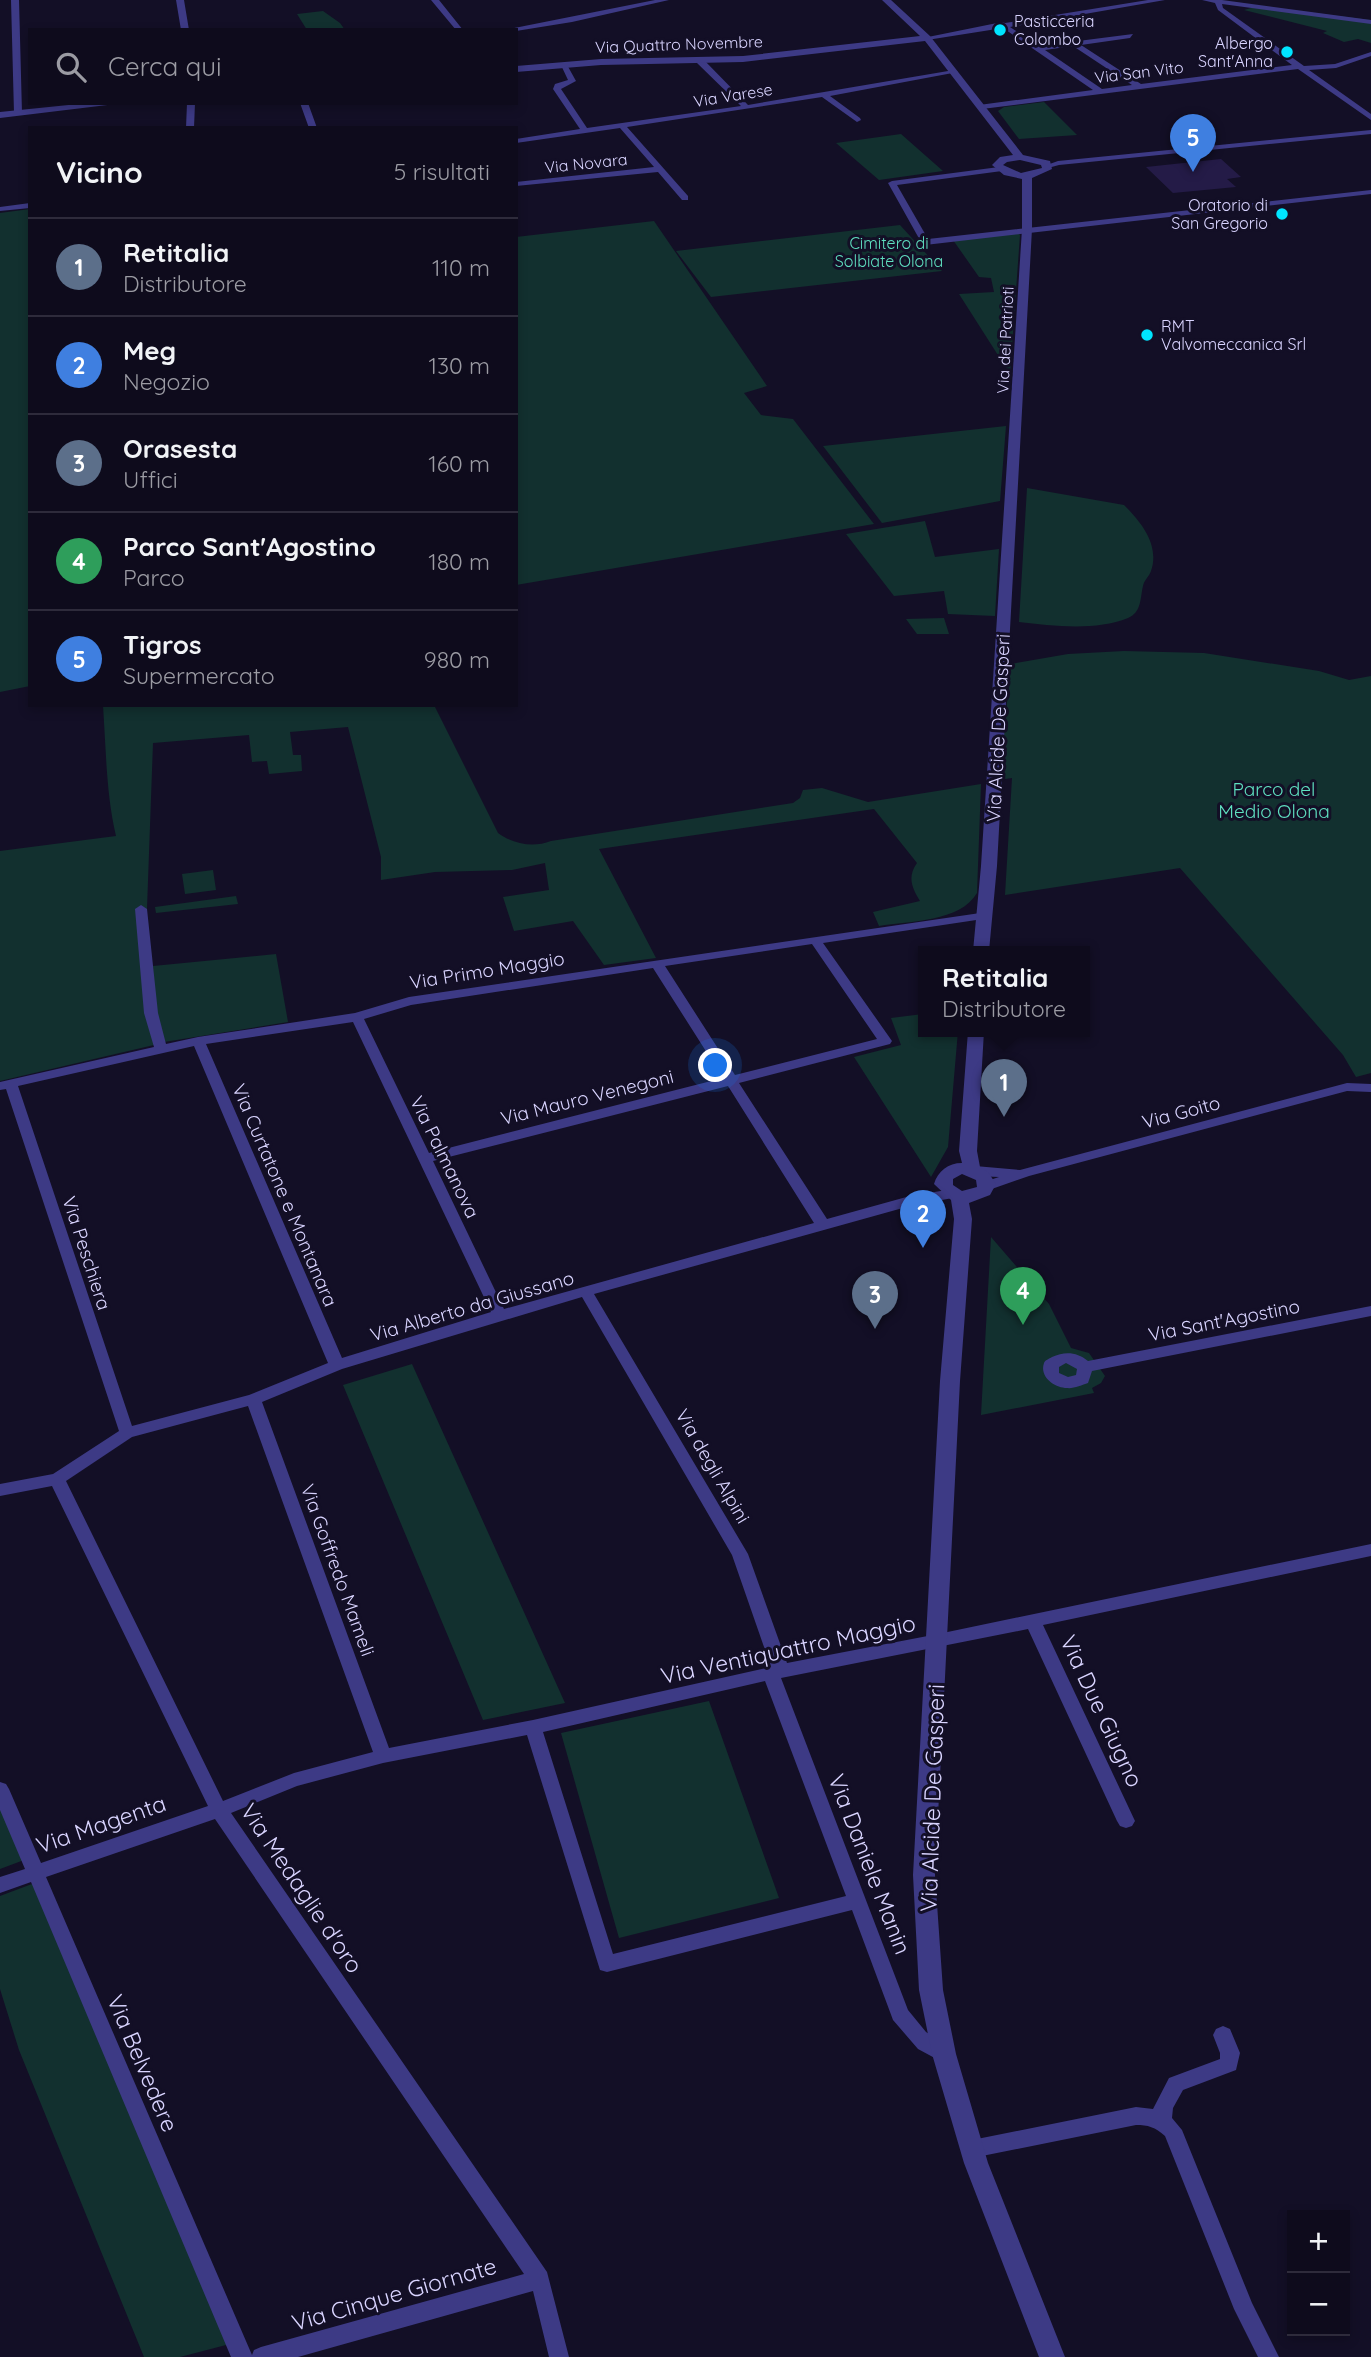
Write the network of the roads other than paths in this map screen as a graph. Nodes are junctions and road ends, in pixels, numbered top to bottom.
1 (15, 0) edge
2 (180, 0) edge
3 (435, 0) edge
4 (665, 0) edge
5 (886, 0) edge
6 (1161, 0) edge
7 (1206, 0) edge
8 (1218, 3) junction
9 (1371, 22) edge
10 (1002, 24) junction
11 (185, 28) edge
12 (458, 28) edge
13 (518, 28) edge
14 (1130, 36) dead end
15 (927, 38) junction
16 (1074, 44) junction
17 (1037, 49) junction
18 (1370, 54) edge
19 (700, 61) junction
20 (563, 65) junction
21 (1301, 67) junction
22 (518, 69) edge
23 (954, 72) junction
24 (1138, 86) junction
25 (1099, 91) junction
26 (824, 95) junction
27 (99, 105) edge
28 (191, 105) edge
29 (305, 105) edge
30 (982, 107) junction
31 (1371, 107) edge
32 (747, 108) junction
33 (1357, 108) junction
34 (19, 113) junction
35 (0, 115) edge
36 (1371, 118) edge
37 (857, 120) dead end
38 (190, 126) edge
39 (312, 126) edge
40 (622, 126) junction
41 (586, 132) junction
42 (1371, 132) edge
43 (518, 141) edge
44 (1020, 157) junction
45 (1043, 163) junction
46 (659, 169) junction
47 (999, 169) junction
48 (1027, 176) junction
49 (518, 184) edge
50 (1371, 192) edge
51 (685, 198) dead end
52 (28, 205) edge
53 (0, 209) edge
54 (1027, 229) junction
55 (1011, 506) joint
56 (141, 909) dead end
57 (983, 915) junction
58 (815, 940) junction
59 (981, 946) edge
60 (657, 964) junction
61 (357, 1017) junction
62 (976, 1037) edge
63 (198, 1041) junction
64 (161, 1049) junction
65 (731, 1081) junction
66 (6, 1085) edge
67 (1371, 1088) edge
68 (424, 1159) junction
69 (965, 1184) junction
70 (823, 1225) junction
71 (586, 1292) junction
72 (1371, 1311) edge
73 (500, 1315) junction
74 (337, 1365) junction
75 (1085, 1367) dead end
76 (253, 1399) junction
77 (127, 1433) junction
78 (57, 1479) junction
79 (0, 1490) edge
80 (1371, 1550) edge
81 (1033, 1621) junction
82 (938, 1641) junction
83 (776, 1672) junction
84 (534, 1727) junction
85 (383, 1756) junction
86 (0, 1789) edge
87 (219, 1810) junction
88 (1126, 1821) dead end
89 (36, 1873) junction
90 (0, 1885) edge
91 (858, 1900) junction
92 (1223, 2035) dead end
93 (944, 2054) junction
94 (1162, 2120) junction
95 (972, 2149) junction
96 (540, 2279) junction
97 (242, 2357) edge
98 (261, 2357) edge
99 (559, 2357) edge
100 (1052, 2357) edge
101 (1269, 2357) edge

1 - 34 street
2 - 11 street
3 - 12 street
4 - 13 street
5 - 15 street
6 - 10 street
7 - 8 street
8 - 9 street
8 - 21 street
10 - 15 street
10 - 17 street
14 - 16 street
15 - 19 street, Via Quattro Novembre
15 - 23 street
16 - 17 street
16 - 24 street
17 - 25 street
18 - 21 street, Via San Vito
19 - 20 street, Via Quattro Novembre
19 - 32 street
20 - 22 street, Via Quattro Novembre
20 - 41 street
21 - 24 street, Via San Vito
21 - 33 street
23 - 26 street, Via Varese
23 - 30 street
24 - 25 street, Via San Vito
25 - 30 street, Via San Vito
26 - 32 street, Via Varese
26 - 37 street
27 - 34 street
28 - 38 street
29 - 39 street
30 - 44 street
31 - 33 street
32 - 40 street, Via Varese
33 - 36 street
34 - 35 street
40 - 41 street, Via Varese
40 - 46 street
41 - 43 street, Via Varese
42 - 45 street
44 - 45 street
44 - 47 street
45 - 48 street
46 - 49 street, Via Novara
46 - 51 street
47 - 48 street
47 - 54 street
48 - 54 street, Via dei Patrioti
50 - 54 street
52 - 53 street
54 - 55 street, Via dei Patrioti
55 - 57 street, Via Alcide De Gasperi
56 - 64 street
57 - 58 street, Via Primo Maggio
57 - 59 street, Via Alcide De Gasperi
58 - 60 street, Via Primo Maggio
58 - 65 street, Via Mauro Venegoni
60 - 61 street, Via Primo Maggio
60 - 65 street
61 - 63 street, Via Primo Maggio
61 - 68 street, Via Palmanova
62 - 69 street
63 - 64 street, Via Primo Maggio
63 - 74 street, Via Curtatone e Montanara
64 - 66 street, Via Primo Maggio
65 - 68 street, Via Mauro Venegoni
65 - 70 street
66 - 77 street, Via Peschiera
67 - 69 street, Via Goito
68 - 73 street, Via Palmanova
69 - 70 street, Via Alberto da Giussano
69 - 82 street, Via Alcide De Gasperi
70 - 71 street, Via Alberto da Giussano
71 - 73 street, Via Alberto da Giussano
71 - 83 street, Via degli Alpini
72 - 75 street, Via Sant'Agostino
73 - 74 street, Via Alberto da Giussano
74 - 76 street, Via Alberto da Giussano
76 - 77 street, Via Alberto da Giussano
76 - 85 street, Via Goffredo Mameli
77 - 78 street, Via Alberto da Giussano
78 - 79 street
78 - 87 street, Via Medaglie d'oro
80 - 81 street, Via Ventiquattro Maggio
81 - 82 street, Via Ventiquattro Maggio
81 - 88 street, Via Due Giugno
82 - 83 street, Via Ventiquattro Maggio
82 - 93 street, Via Alcide De Gasperi
83 - 84 street, Via Ventiquattro Maggio
83 - 91 street, Via Daniele Manin
84 - 85 street, Via Ventiquattro Maggio
84 - 91 street
85 - 87 street, Via Ventiquattro Maggio
86 - 89 street, Via Belvedere
87 - 89 street, Via Magenta
87 - 96 street, Via Medaglie d'oro
89 - 90 street, Via Magenta
89 - 97 street, Via Belvedere
91 - 93 street, Via Daniele Manin
92 - 94 street
93 - 95 street, Via Alcide De Gasperi
94 - 95 street
94 - 101 street
95 - 100 street, Via Alcide De Gasperi
96 - 98 street, Via Cinque Giornate
96 - 99 street, Via Medaglie d'oro

